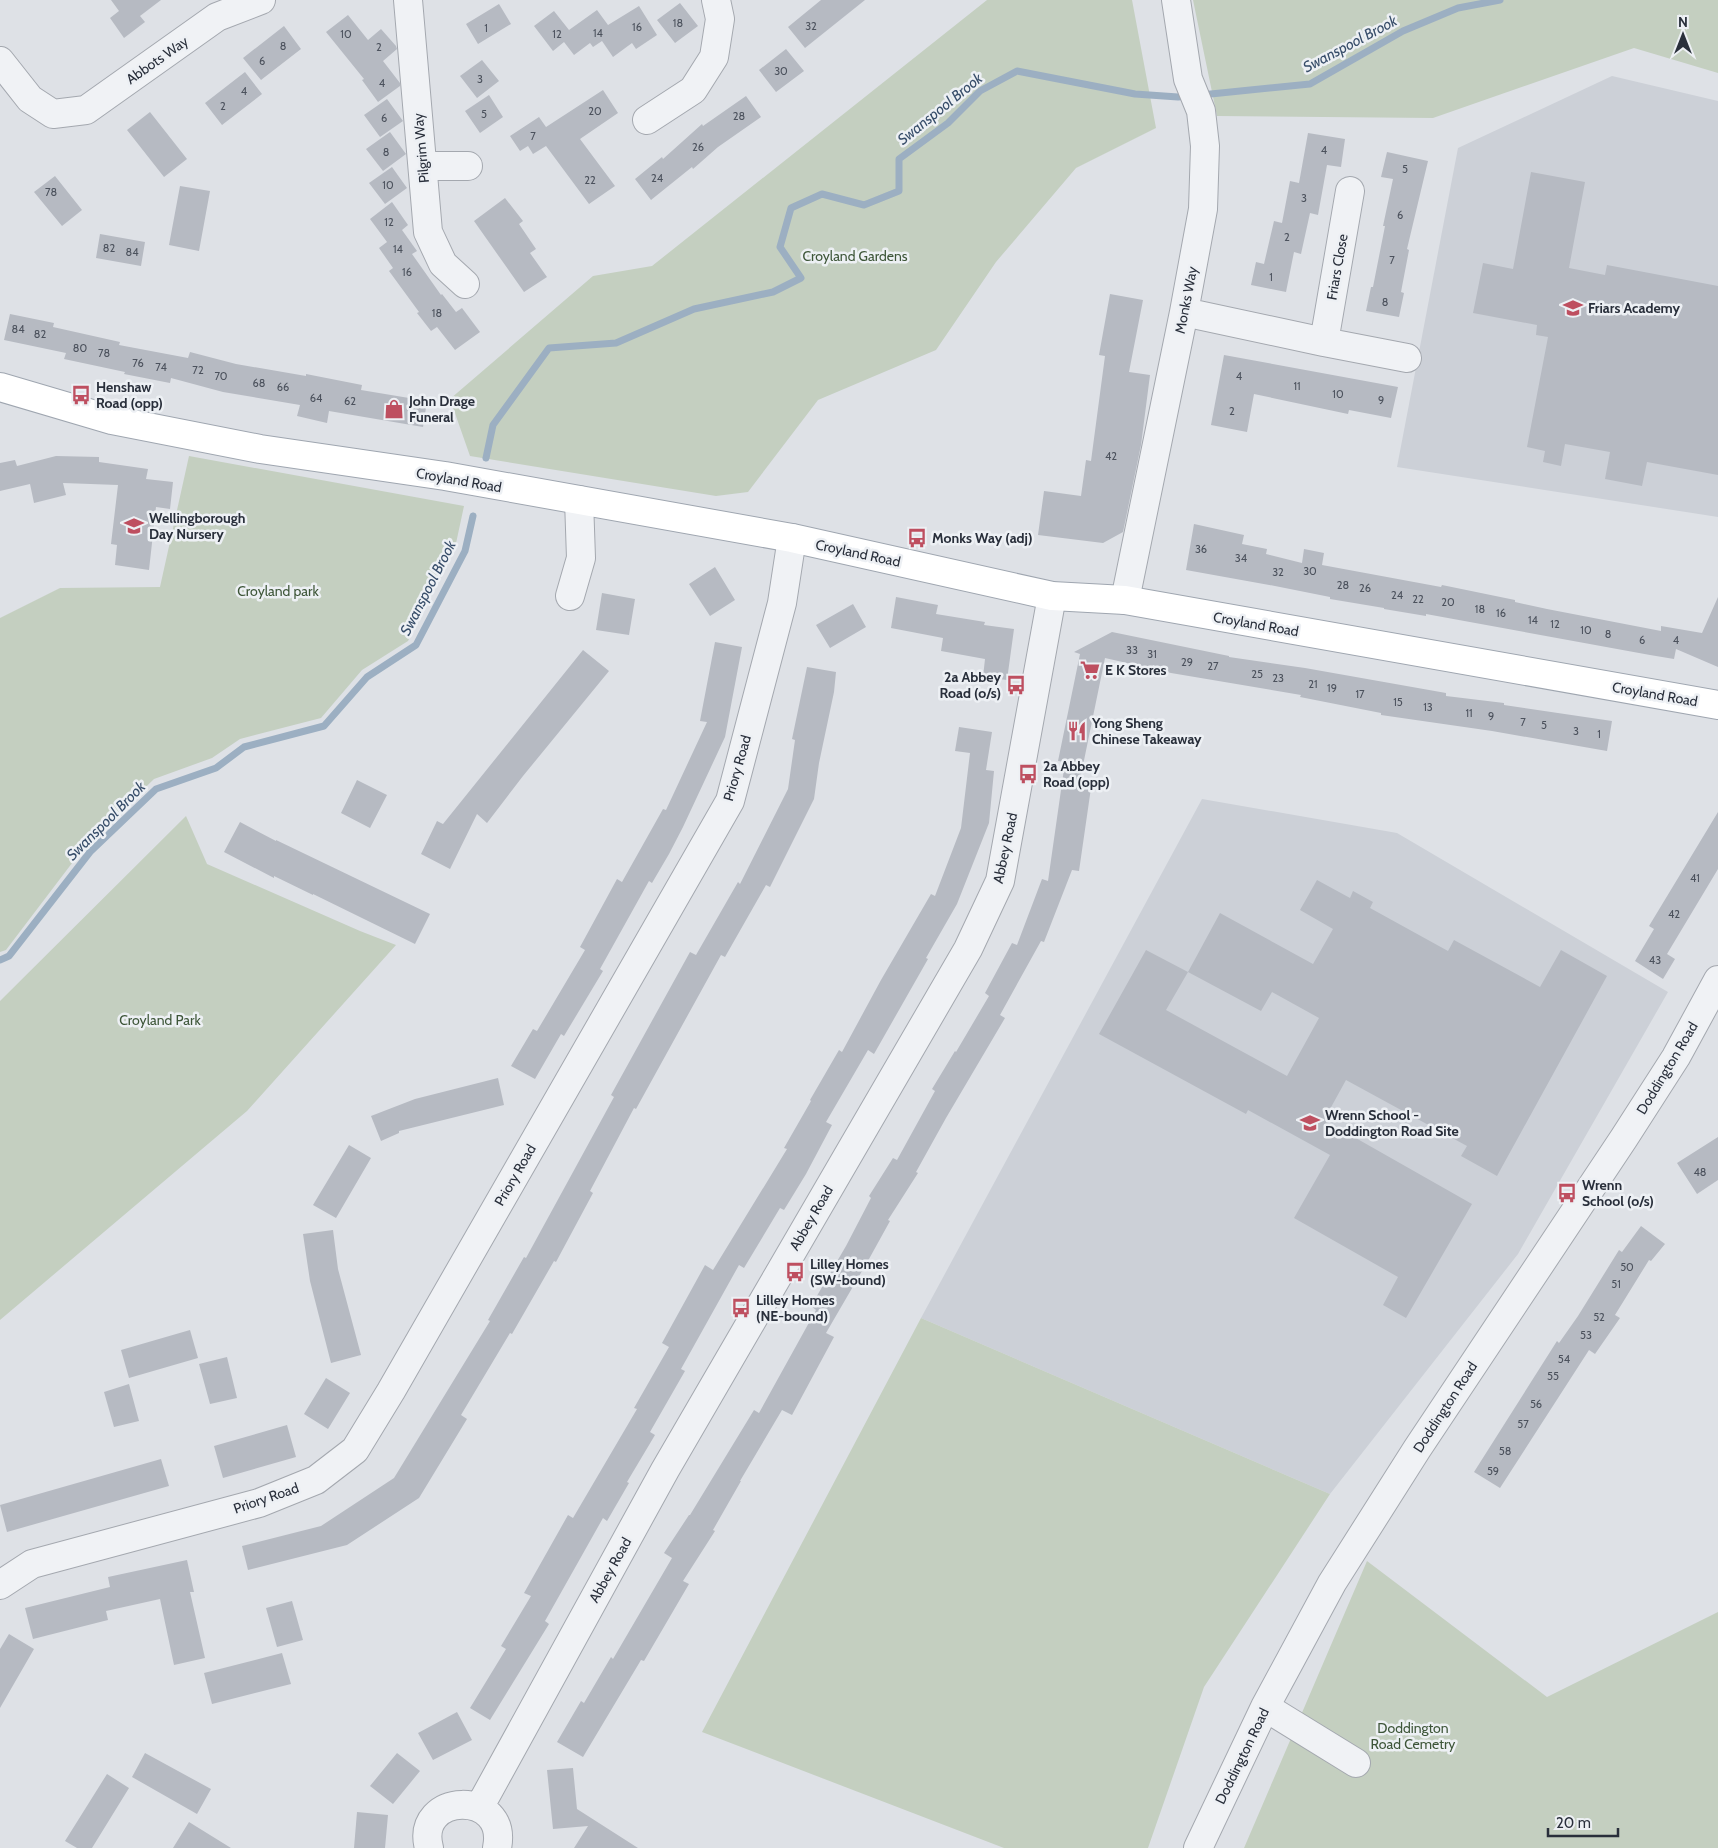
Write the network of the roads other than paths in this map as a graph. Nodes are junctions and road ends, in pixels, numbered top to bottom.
1 (261, 0) edge
2 (408, 0) edge
3 (716, 0) edge
4 (1176, 0) edge
5 (211, 9) edge
6 (0, 61) edge
7 (647, 120) dead end
8 (423, 166) junction
9 (468, 166) dead end
10 (1350, 192) dead end
11 (465, 284) dead end
12 (1184, 312) junction
13 (1324, 342) junction
14 (1407, 358) dead end
15 (0, 387) edge
16 (579, 500) junction
17 (792, 538) junction
18 (570, 596) dead end
19 (1052, 596) junction
20 (1125, 600) junction
21 (1718, 705) edge
22 (1718, 980) edge
23 (0, 1585) edge
24 (1265, 1707) junction
25 (1356, 1763) dead end
26 (479, 1808) junction
27 (429, 1848) edge
28 (497, 1848) edge
29 (1198, 1848) edge

1 - 5 street, Abbots Way
2 - 8 street, Pilgrim Way
3 - 7 street
4 - 12 street, Monks Way
5 - 6 street, Abbots Way
8 - 9 street
8 - 11 street, Pilgrim Way
10 - 13 street, Friars Close
12 - 13 street
12 - 20 street, Monks Way
13 - 14 street
15 - 16 main road, Croyland Road
16 - 17 main road, Croyland Road
16 - 18 street
17 - 19 main road, Croyland Road
17 - 23 street, Priory Road
19 - 20 main road, Croyland Road
19 - 26 street, Abbey Road
20 - 21 main road, Croyland Road
22 - 24 street, Doddington Road
24 - 25 street
24 - 29 street, Doddington Road
26 - 27 street
26 - 28 street

